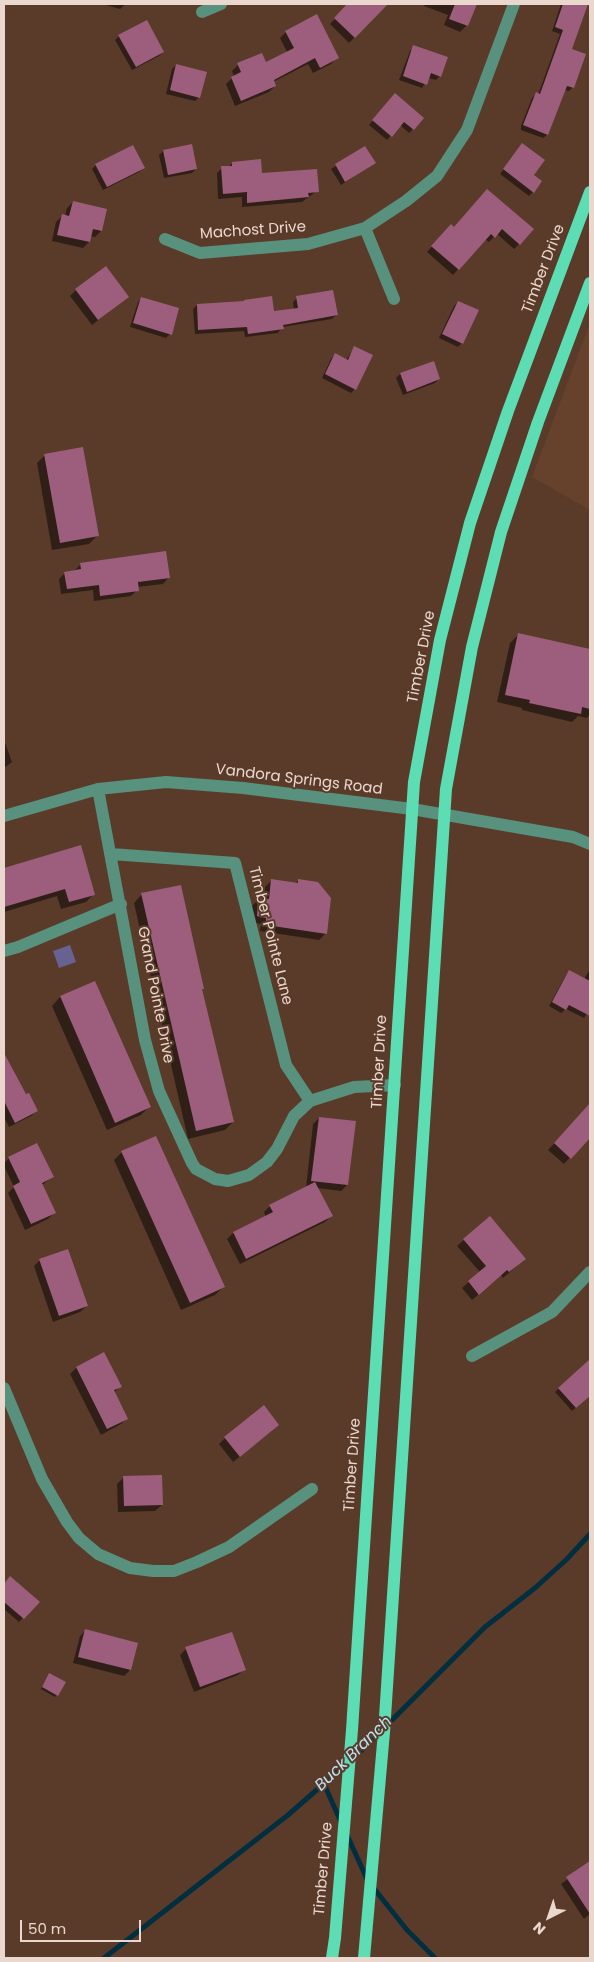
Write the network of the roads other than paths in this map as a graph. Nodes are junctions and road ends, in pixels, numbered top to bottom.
1 (221, 4) edge
2 (514, 4) edge
3 (202, 12) dead end
4 (590, 192) edge
5 (365, 228) junction
6 (166, 239) dead end
7 (590, 283) edge
8 (394, 299) dead end
9 (98, 789) junction
10 (412, 809) junction
11 (444, 815) junction
12 (4, 816) edge
13 (590, 844) edge
14 (111, 854) junction
15 (121, 904) junction
16 (4, 950) edge
17 (395, 1085) junction
18 (310, 1101) junction
19 (590, 1272) edge
20 (472, 1356) dead end
21 (4, 1388) edge
22 (312, 1490) dead end
23 (332, 1958) edge
24 (364, 1958) edge

1 - 3 street
2 - 5 street, Machost Drive
4 - 10 main road, Timber Drive
5 - 6 street, Machost Drive
5 - 8 street
7 - 11 main road
9 - 10 street, Vandora Springs Road
9 - 12 street, Vandora Springs Road
9 - 14 street, Grand Pointe Drive
10 - 11 street, Vandora Springs Road
10 - 17 main road, Timber Drive
11 - 13 street, Vandora Springs Road
11 - 24 main road
14 - 15 street, Grand Pointe Drive
14 - 18 street, Timber Pointe Lane
15 - 16 street
15 - 18 street, Grand Pointe Drive
17 - 18 street, Grand Pointe Drive
17 - 23 main road, Timber Drive
19 - 20 street
21 - 22 street

